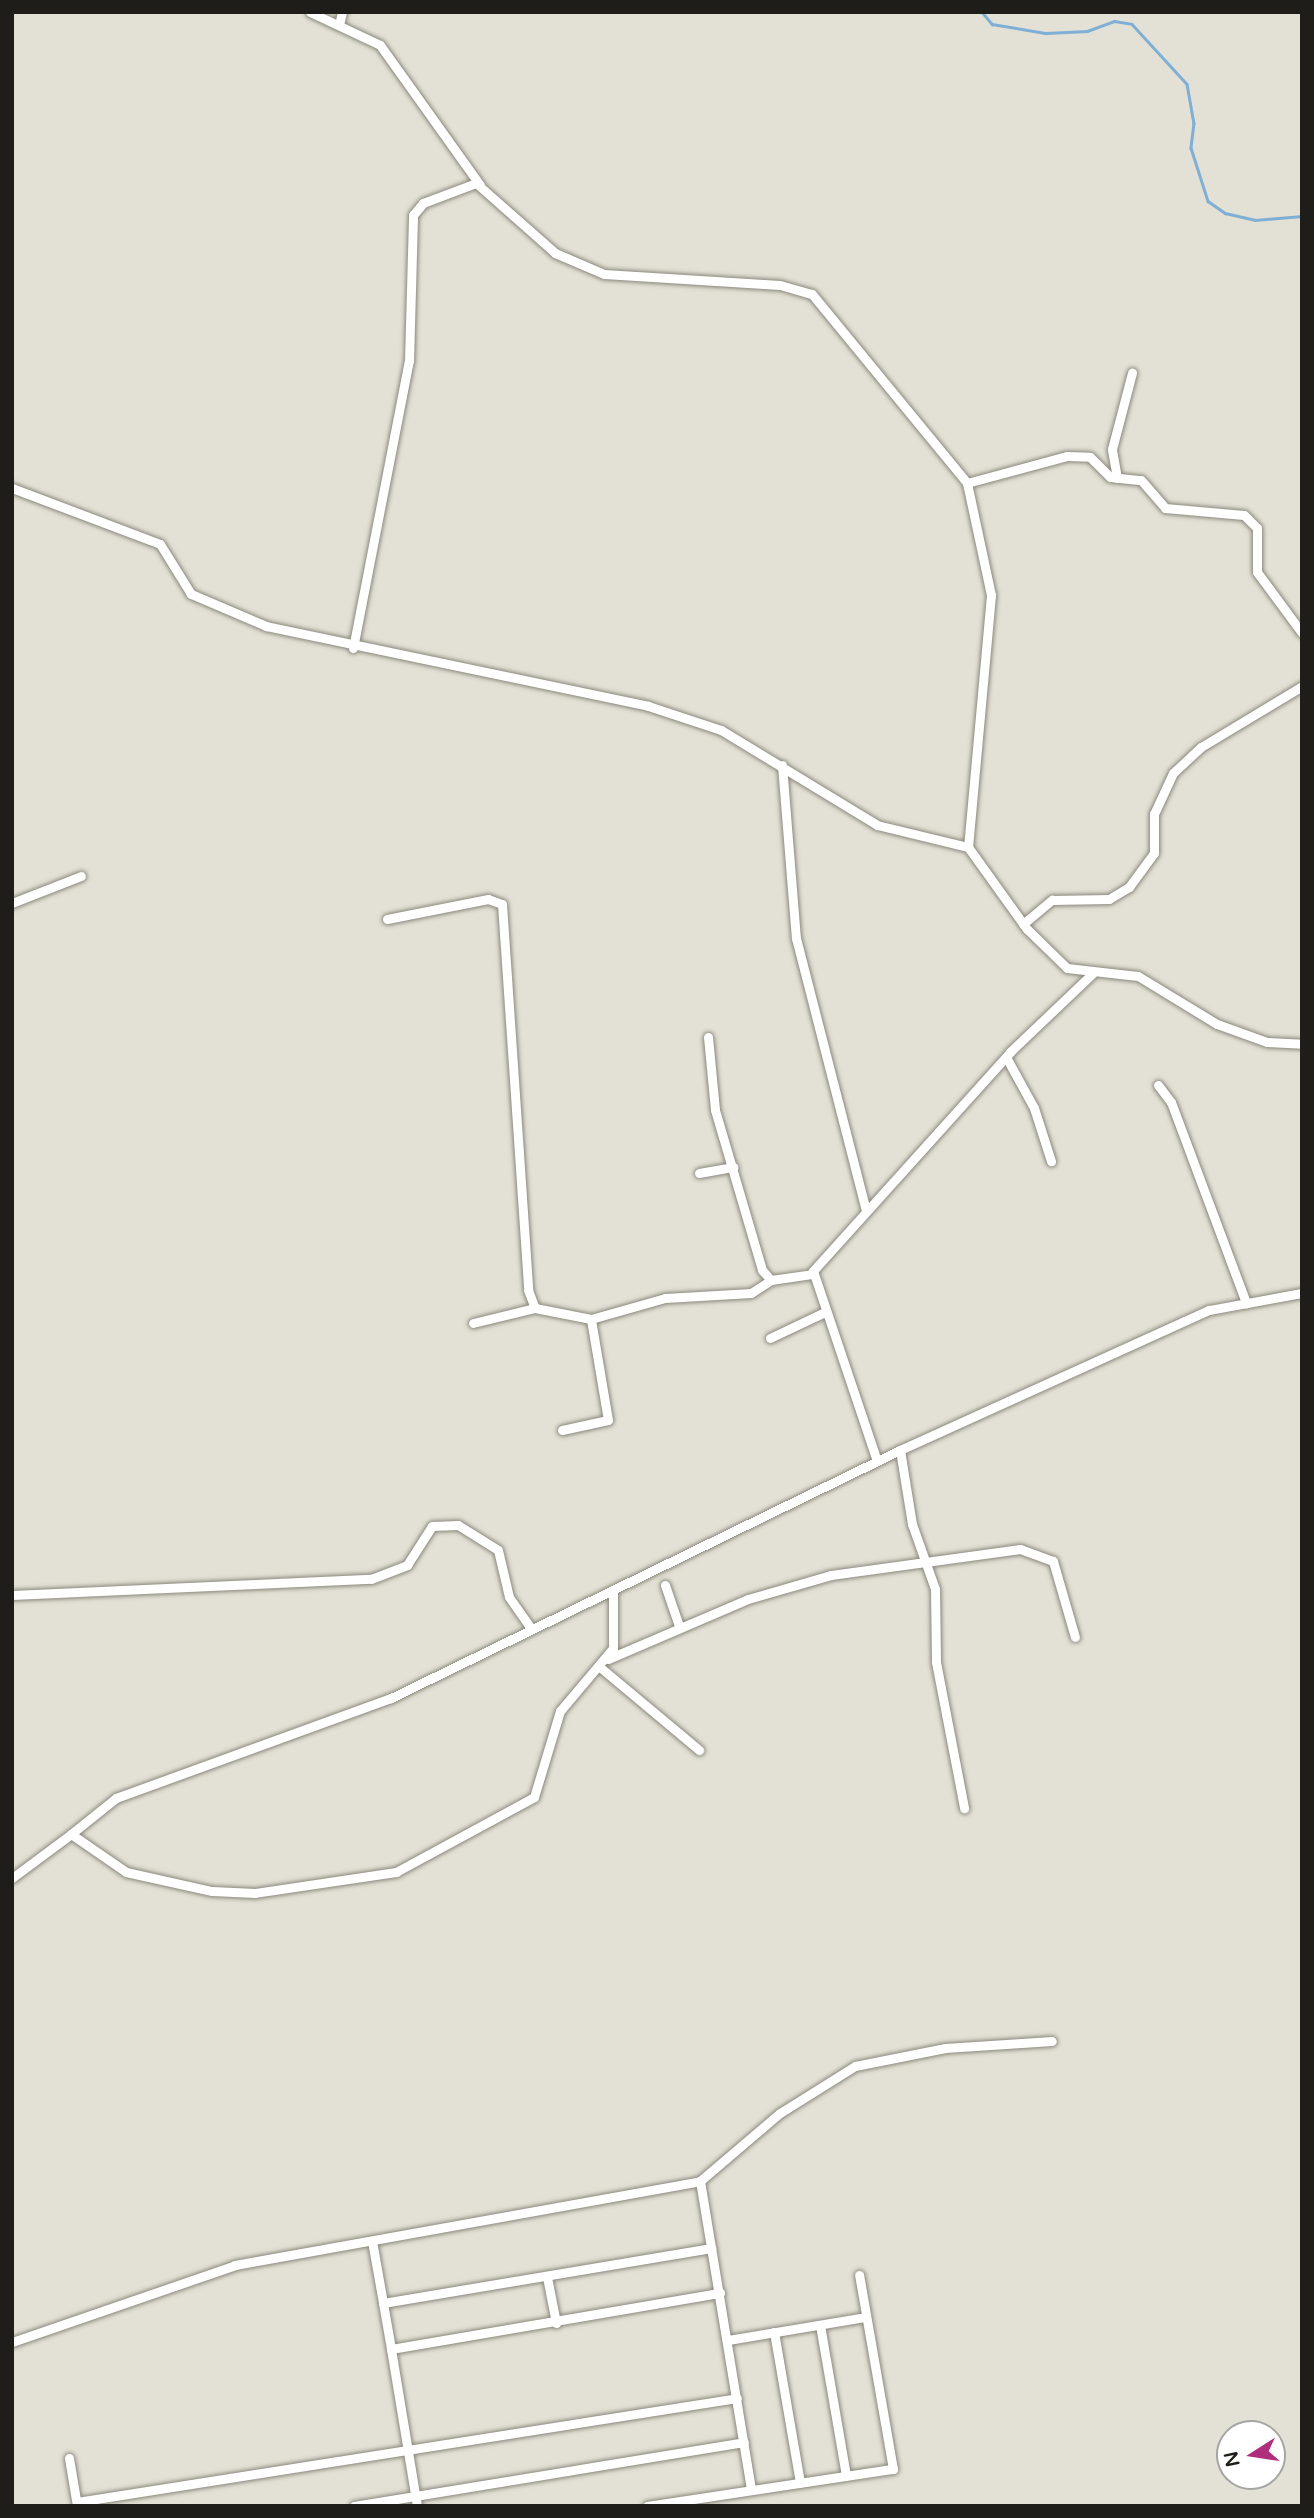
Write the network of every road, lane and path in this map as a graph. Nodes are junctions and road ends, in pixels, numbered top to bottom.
1 (310, 12) edge
2 (342, 12) edge
3 (339, 25) junction
4 (480, 185) junction
5 (1132, 373) dead end
6 (1116, 478) junction
7 (968, 483) junction
8 (12, 488) edge
9 (1302, 634) edge
10 (353, 648) junction
11 (1302, 686) edge
12 (782, 765) junction
13 (968, 847) junction
14 (81, 876) dead end
15 (12, 903) edge
16 (387, 919) dead end
17 (1023, 924) junction
18 (1093, 974) junction
19 (708, 1037) dead end
20 (1302, 1044) edge
21 (1006, 1057) junction
22 (1158, 1085) dead end
23 (1051, 1161) dead end
24 (733, 1167) junction
25 (699, 1173) dead end
26 (866, 1210) junction
27 (812, 1274) junction
28 (771, 1280) junction
29 (1302, 1293) edge
30 (1246, 1303) junction
31 (535, 1308) junction
32 (825, 1312) junction
33 (591, 1319) junction
34 (473, 1323) dead end
35 (770, 1338) dead end
36 (562, 1430) dead end
37 (900, 1450) junction
38 (877, 1461) junction
39 (922, 1560) junction
40 (665, 1585) dead end
41 (613, 1590) junction
42 (12, 1595) edge
43 (679, 1626) junction
44 (531, 1629) junction
45 (1075, 1637) dead end
46 (608, 1659) junction
47 (601, 1668) junction
48 (699, 1750) dead end
49 (964, 1808) dead end
50 (71, 1834) junction
51 (12, 1878) edge
52 (1052, 2041) dead end
53 (700, 2181) junction
54 (372, 2241) junction
55 (711, 2248) junction
56 (859, 2275) dead end
57 (547, 2277) junction
58 (720, 2293) junction
59 (383, 2303) junction
60 (866, 2317) junction
61 (556, 2323) junction
62 (820, 2325) junction
63 (774, 2333) junction
64 (728, 2340) junction
65 (12, 2343) edge
66 (391, 2349) junction
67 (737, 2398) junction
68 (744, 2442) junction
69 (408, 2450) junction
70 (69, 2458) dead end
71 (846, 2476) junction
72 (800, 2483) junction
73 (751, 2489) junction
74 (416, 2501) edge
75 (77, 2504) edge
76 (354, 2506) edge
77 (647, 2506) edge

1 - 3 street
2 - 3 street
3 - 4 street
4 - 7 street
4 - 10 street
5 - 6 street
6 - 7 street
6 - 9 street
7 - 13 street
8 - 10 street
10 - 12 street
11 - 17 street
12 - 13 street
12 - 26 street
13 - 17 street
14 - 15 street
16 - 31 street
17 - 18 street
18 - 20 street
18 - 21 street
19 - 24 street
21 - 23 street
21 - 26 street
22 - 30 street
24 - 25 street
24 - 28 street
26 - 27 street
27 - 28 street
27 - 32 street
28 - 33 street
29 - 30 street
30 - 37 street
31 - 33 street
31 - 34 street
32 - 35 street
32 - 38 street
33 - 36 street
37 - 38 street
37 - 39 street
38 - 41 street
39 - 43 street
39 - 45 street
39 - 49 street
40 - 43 street
41 - 44 street
41 - 46 street
42 - 44 street
43 - 46 street
44 - 50 street
46 - 47 street
47 - 48 street
47 - 50 street
50 - 51 street
52 - 53 street
53 - 54 street
53 - 55 street
54 - 59 street
54 - 65 street
55 - 57 street
55 - 58 street
56 - 60 street
57 - 59 street
57 - 61 street
58 - 61 street
58 - 64 street
59 - 66 street
60 - 62 street
60 - 71 street
61 - 66 street
62 - 63 street
62 - 71 street
63 - 64 street
63 - 72 street
64 - 67 street
66 - 69 street
67 - 68 street
67 - 69 street
68 - 73 street
68 - 74 street
69 - 74 street
69 - 75 street
70 - 75 street
71 - 72 street
72 - 73 street
73 - 77 street
74 - 76 street

